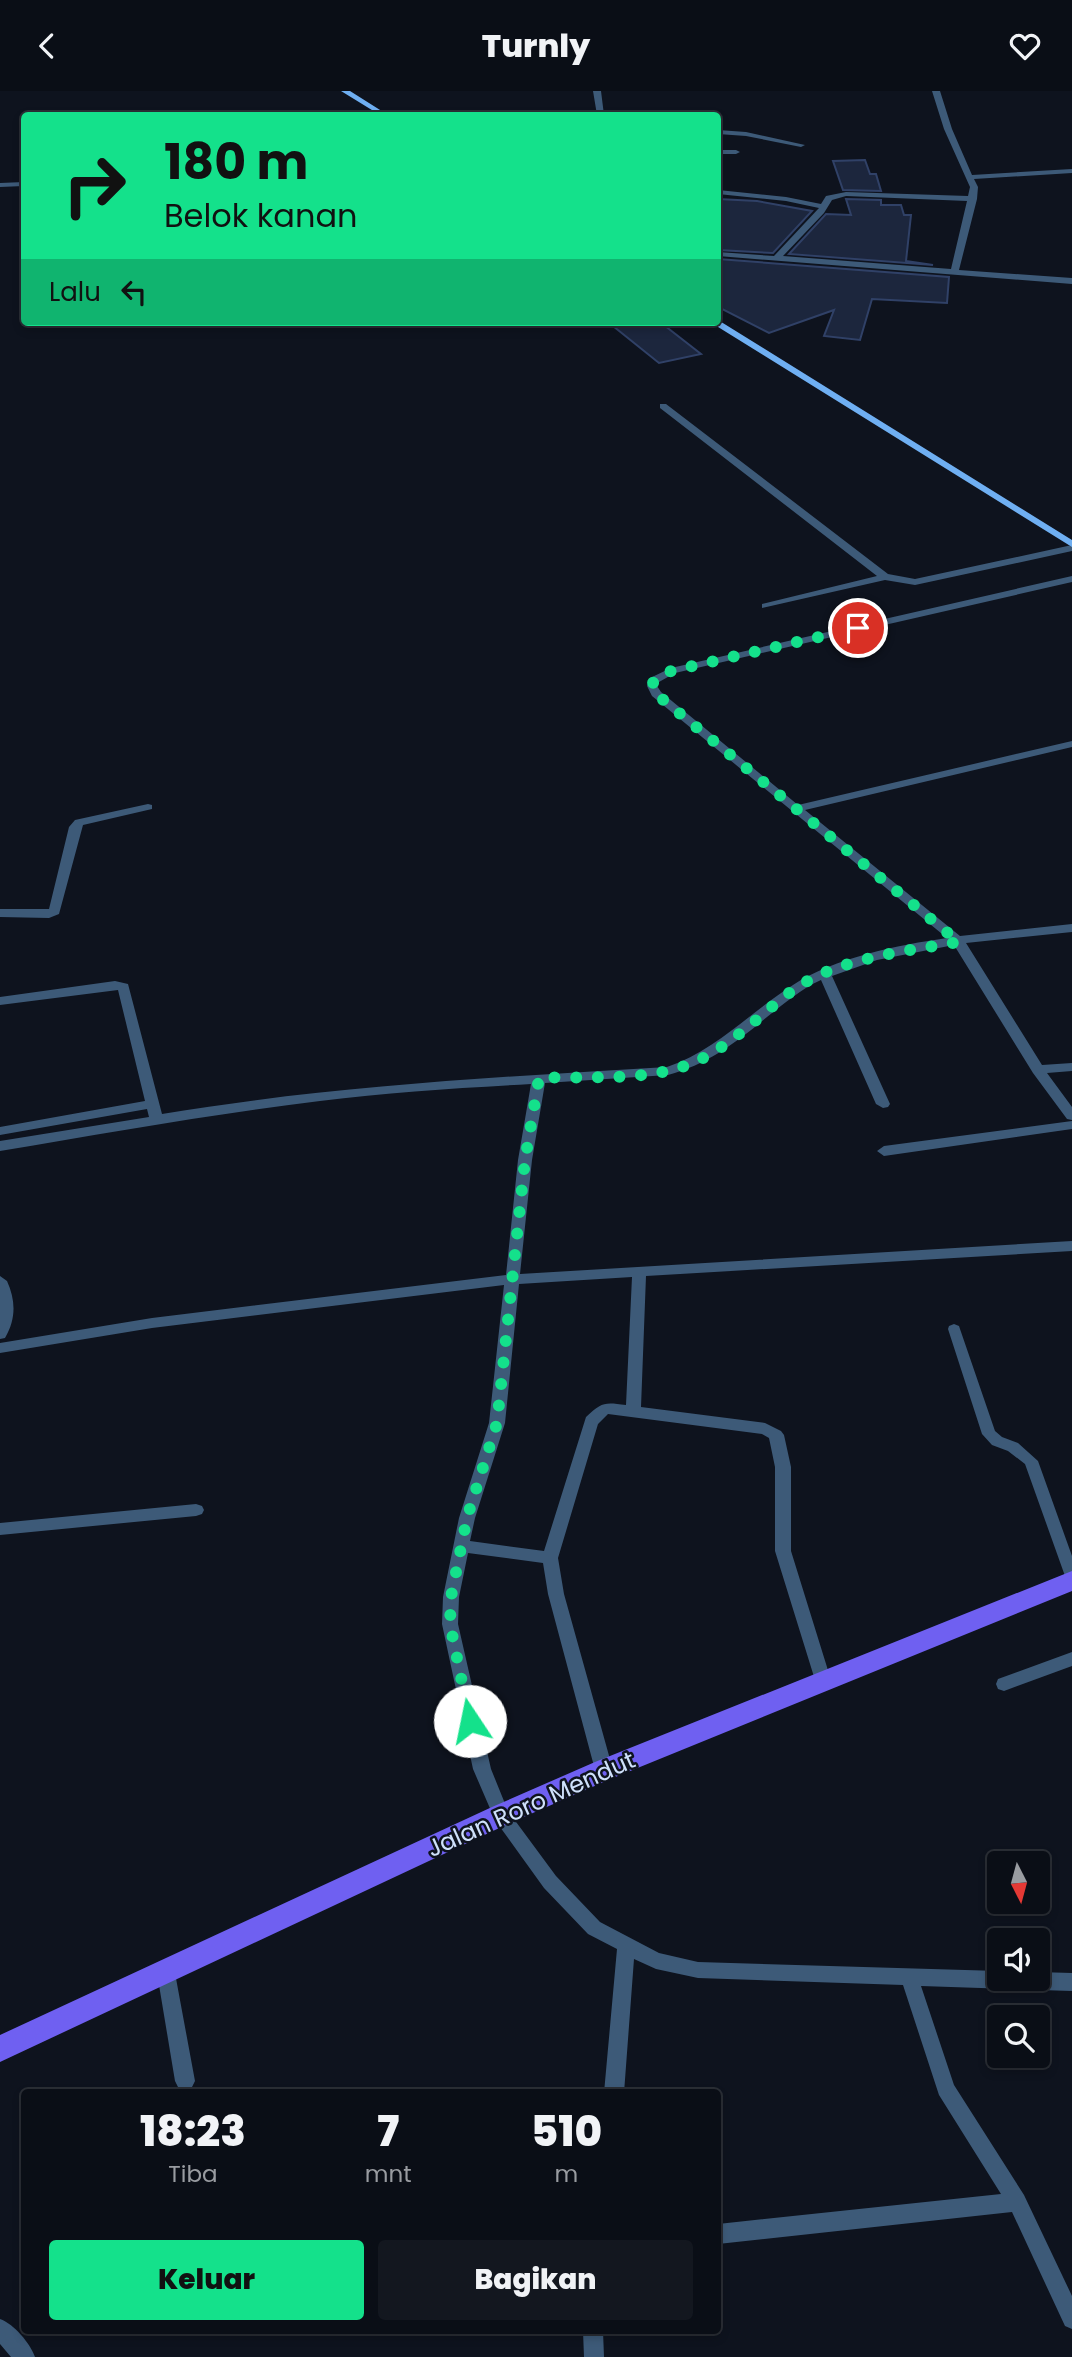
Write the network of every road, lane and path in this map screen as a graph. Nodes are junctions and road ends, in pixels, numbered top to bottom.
1 (345, 91) edge
2 (597, 91) edge
3 (936, 91) edge
4 (379, 112) edge
5 (600, 112) edge
6 (721, 132) edge
7 (801, 145) dead end
8 (721, 152) edge
9 (736, 152) dead end
10 (1072, 171) edge
11 (971, 177) junction
12 (21, 184) edge
13 (0, 185) edge
14 (721, 192) edge
15 (973, 199) junction
16 (824, 207) junction
17 (721, 254) edge
18 (777, 258) junction
19 (954, 273) junction
20 (1072, 281) edge
21 (720, 326) edge
22 (663, 406) dead end
23 (1072, 546) edge
24 (885, 577) junction
25 (1072, 579) edge
26 (766, 606) dead end
27 (1072, 744) edge
28 (148, 807) dead end
29 (795, 809) junction
30 (0, 913) edge
31 (1072, 928) edge
32 (959, 942) junction
33 (825, 974) junction
34 (0, 1001) edge
35 (1072, 1067) edge
36 (1038, 1070) junction
37 (539, 1078) junction
38 (883, 1104) dead end
39 (154, 1111) junction
40 (1072, 1116) edge
41 (1072, 1125) edge
42 (0, 1131) edge
43 (0, 1146) edge
44 (884, 1151) dead end
45 (1072, 1246) edge
46 (639, 1272) junction
47 (514, 1279) junction
48 (0, 1282) edge
49 (954, 1329) dead end
50 (0, 1334) edge
51 (0, 1348) edge
52 (633, 1412) junction
53 (196, 1510) dead end
54 (0, 1529) edge
55 (461, 1546) junction
56 (550, 1558) junction
57 (1072, 1576) edge
58 (1072, 1581) edge
59 (1072, 1659) edge
60 (823, 1681) junction
61 (1004, 1683) dead end
62 (604, 1770) junction
63 (501, 1815) junction
64 (626, 1946) junction
65 (166, 1973) junction
66 (909, 1976) junction
67 (1072, 1982) edge
68 (0, 2049) edge
69 (185, 2081) dead end
70 (614, 2089) edge
71 (1017, 2202) junction
72 (721, 2234) edge
73 (1072, 2319) edge
74 (0, 2329) edge
75 (593, 2334) edge
76 (25, 2357) edge
77 (594, 2357) edge

1 - 4 main road
2 - 5 street
3 - 11 street
6 - 7 street
8 - 9 street
10 - 11 street
11 - 15 street
12 - 13 street
14 - 16 street
15 - 16 street
15 - 19 street
16 - 18 street
17 - 18 street
18 - 19 street
19 - 20 street
21 - 23 main road
22 - 24 street
23 - 24 street
24 - 26 street
25 - 29 street
27 - 29 street
28 - 30 street
29 - 32 street
31 - 32 street
32 - 33 street
32 - 36 street
33 - 37 street
33 - 38 street
34 - 39 street
35 - 36 street
36 - 40 street
37 - 39 street
37 - 47 street
39 - 42 street
39 - 43 street
41 - 44 street
45 - 46 street
46 - 47 street
46 - 52 street
47 - 51 street
47 - 55 street
48 - 50 street
49 - 57 lane
52 - 56 street
52 - 60 street
53 - 54 street
55 - 56 street
55 - 63 street
56 - 62 street
58 - 60 main road, Jalan Roro Mendut
59 - 61 street
60 - 62 main road, Jalan Roro Mendut
62 - 63 main road, Jalan Roro Mendut
63 - 64 street
63 - 65 main road, Jalan Roro Mendut
64 - 66 street
64 - 70 street
65 - 68 main road, Jalan Roro Mendut
65 - 69 street
66 - 67 street
66 - 71 street
71 - 72 street
71 - 73 street
74 - 76 street
75 - 77 street

